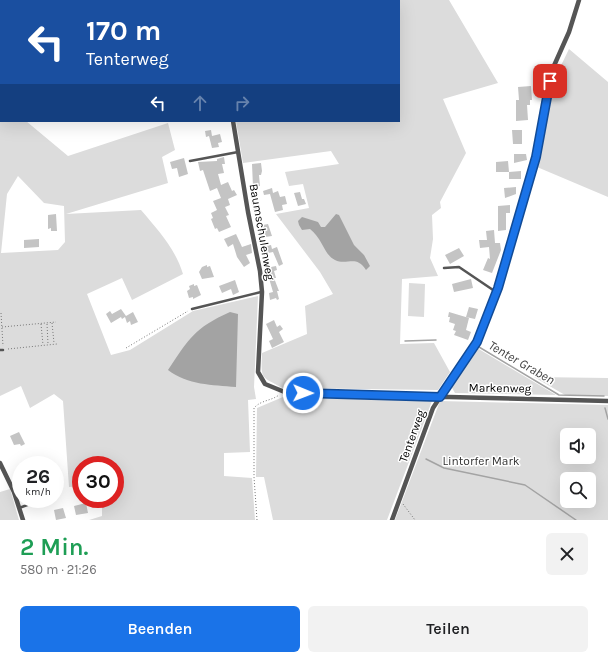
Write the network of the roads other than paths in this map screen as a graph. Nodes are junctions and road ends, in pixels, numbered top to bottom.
1 (579, 0) edge
2 (233, 122) edge
3 (238, 152) junction
4 (190, 162) dead end
5 (444, 268) dead end
6 (262, 292) junction
7 (496, 292) junction
8 (192, 309) road end
9 (440, 397) junction
10 (608, 401) edge
11 (0, 463) edge
12 (12, 491) edge
13 (19, 508) edge
14 (23, 520) edge
15 (392, 520) edge

1 - 7 street, Tenterweg
2 - 3 street, Baumschulenweg
3 - 4 lane
3 - 6 street, Baumschulenweg
5 - 7 lane
6 - 8 lane
6 - 9 street, Baumschulenweg
7 - 9 street, Tenterweg
9 - 10 street, Markenweg
9 - 15 street, Tenterweg
11 - 12 street
13 - 14 street

